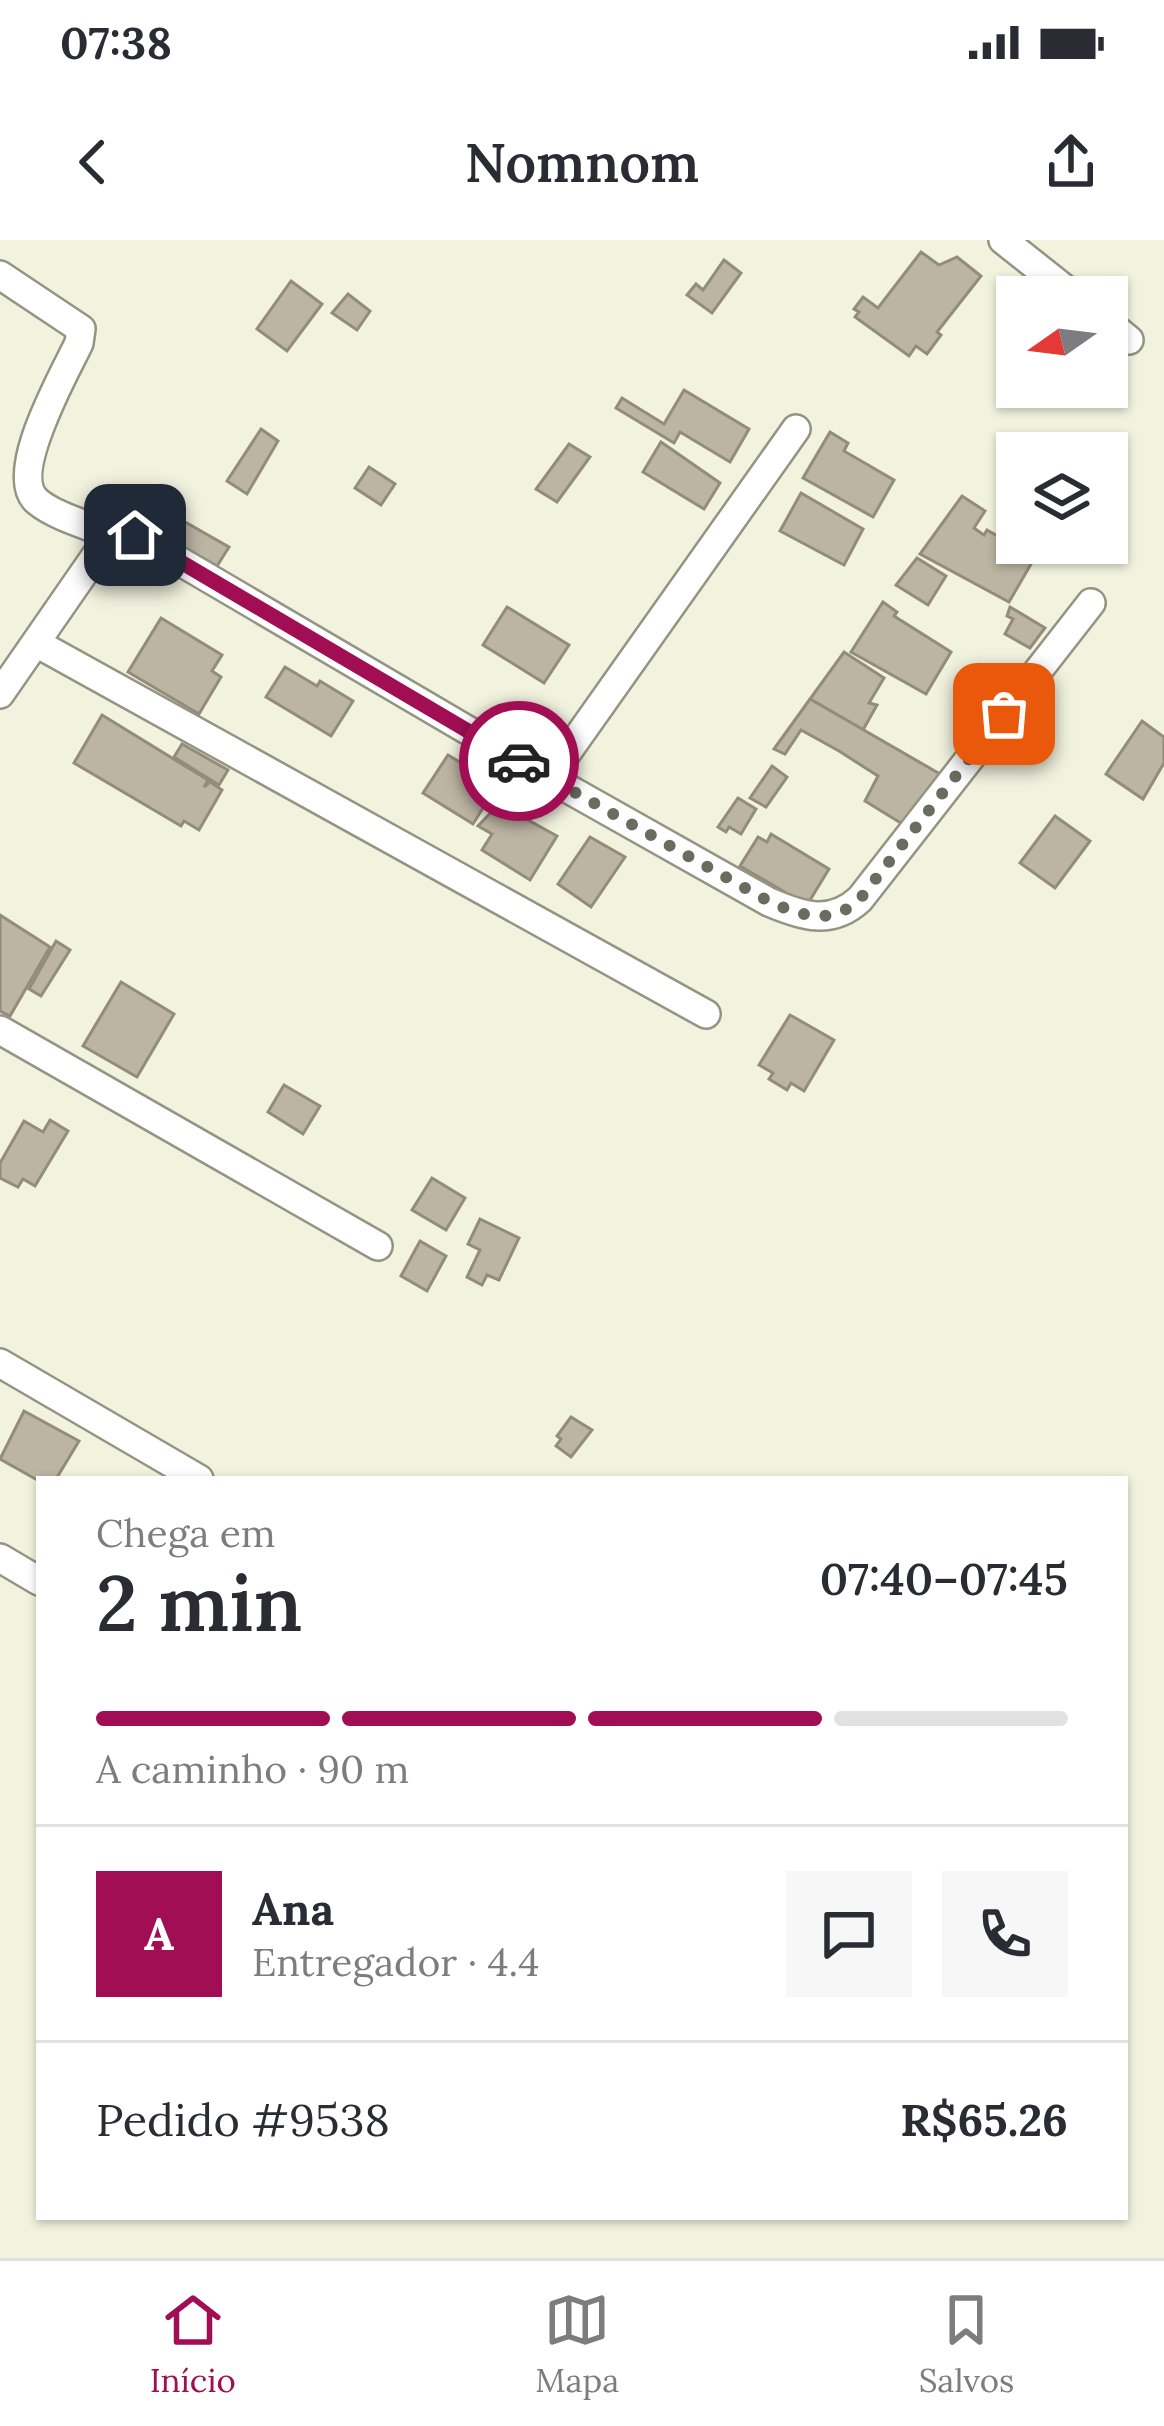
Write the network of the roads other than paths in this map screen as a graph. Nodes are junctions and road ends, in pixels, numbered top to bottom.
1 (1003, 240) edge
2 (0, 275) edge
3 (1048, 276) edge
4 (796, 428) dead end
5 (126, 536) junction
6 (1091, 602) dead end
7 (38, 644) junction
8 (0, 694) edge
9 (549, 778) junction
10 (706, 1014) dead end
11 (0, 1030) edge
12 (378, 1246) dead end
13 (0, 1363) edge
14 (194, 1476) edge
15 (0, 1558) edge
16 (36, 1579) edge

1 - 3 street
2 - 5 street
4 - 9 street
5 - 7 street
5 - 9 street
6 - 9 street
7 - 8 street
7 - 10 street
11 - 12 street
13 - 14 street
15 - 16 street

